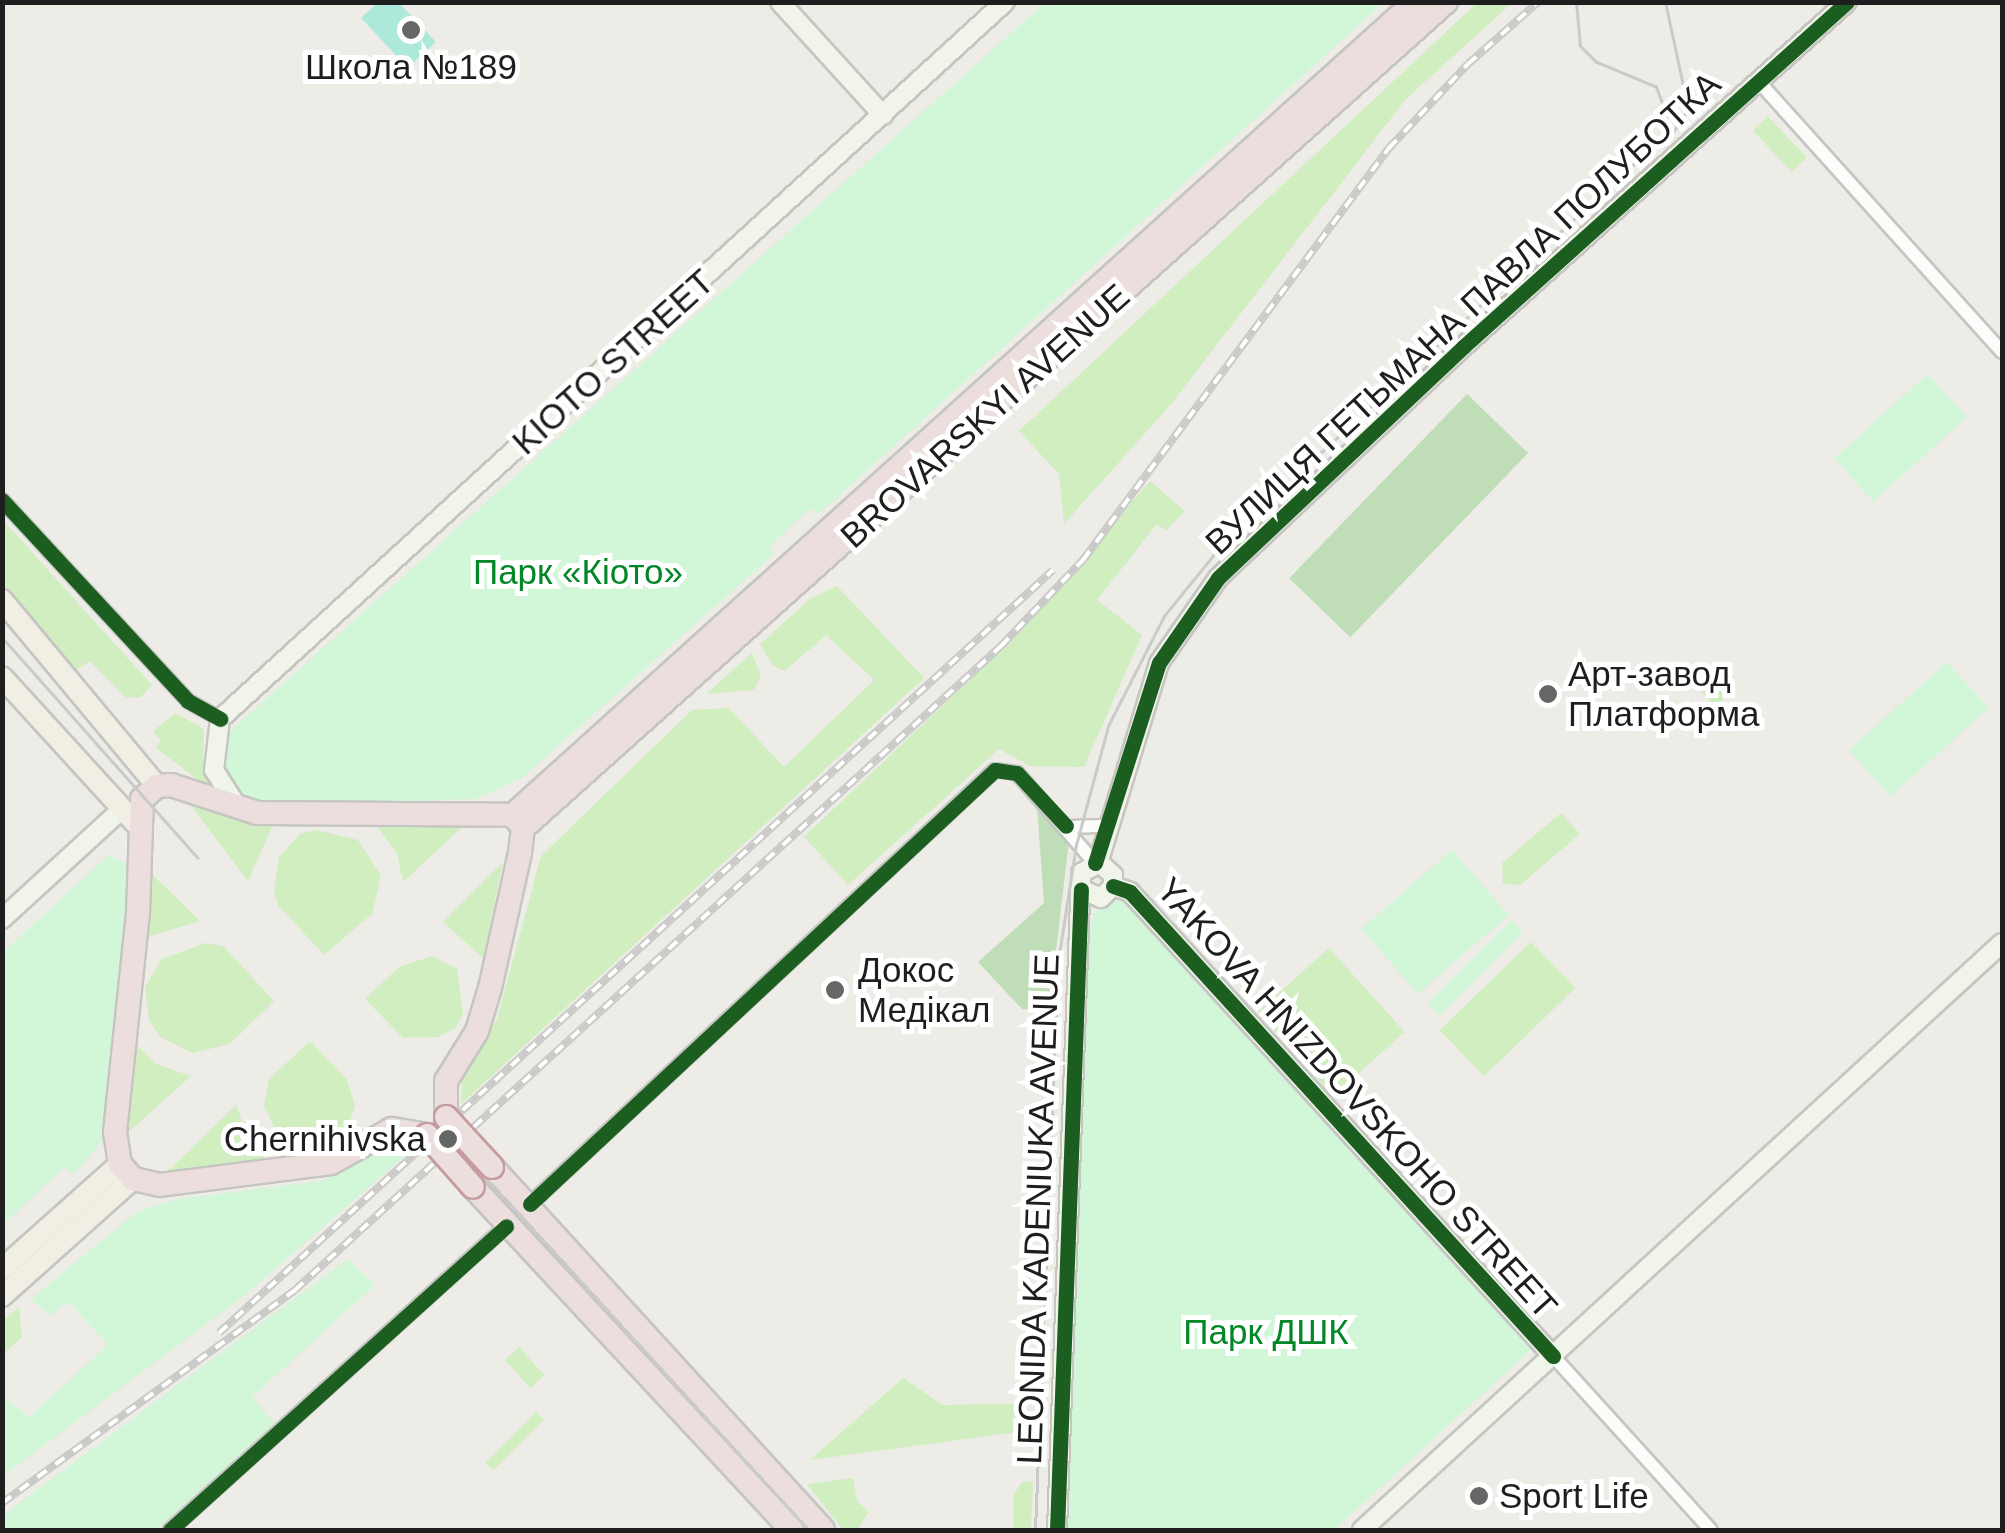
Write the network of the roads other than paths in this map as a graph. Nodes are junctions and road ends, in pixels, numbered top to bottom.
1 (780, 2) edge
2 (1005, 2) edge
3 (1415, 2) edge
4 (1446, 2) edge
5 (1847, 2) edge
6 (1759, 82) junction
7 (883, 115) junction
8 (2002, 352) edge
9 (2, 500) edge
10 (2, 600) edge
11 (2, 677) edge
12 (220, 719) junction
13 (158, 786) junction
14 (242, 809) junction
15 (130, 817) junction
16 (518, 822) junction
17 (1066, 826) junction
18 (1106, 826) junction
19 (1096, 863) junction
20 (1113, 886) junction
21 (1081, 889) junction
22 (2, 919) edge
23 (2002, 943) edge
24 (445, 1108) junction
25 (419, 1133) junction
26 (126, 1171) junction
27 (530, 1204) junction
28 (506, 1226) junction
29 (2, 1270) edge
30 (2, 1296) edge
31 (1553, 1356) junction
32 (170, 1530) edge
33 (791, 1530) edge
34 (823, 1530) edge
35 (1057, 1530) edge
36 (1362, 1530) edge
37 (1711, 1530) edge

1 - 7 street
2 - 7 street, KIOTO STREET
3 - 16 highway, BROVARSKYI AVENUE
4 - 16 highway, BROVARSKYI AVENUE
5 - 6 street, ВУЛИЦЯ ГЕТЬМАНА ПАВЛА ПОЛУБОТКА
6 - 8 street
6 - 18 street, ВУЛИЦЯ ГЕТЬМАНА ПАВЛА ПОЛУБОТКА
7 - 12 street, KIOTO STREET
9 - 12 street
10 - 13 main road
11 - 15 main road
12 - 14 street
13 - 14 highway
13 - 15 highway
14 - 16 highway
15 - 22 street
15 - 26 highway
16 - 24 highway
17 - 18 street
17 - 19 street
17 - 27 street
18 - 19 street, ВУЛИЦЯ ГЕТЬМАНА ПАВЛА ПОЛУБОТКА
19 - 20 street
19 - 21 street
20 - 21 street
20 - 31 street, YAKOVA HNIZDOVSKOHO STREET
21 - 35 street, LEONIDA KADENIUKA AVENUE
23 - 31 street
24 - 25 highway
24 - 27 highway, bridge
25 - 26 highway
25 - 28 highway, bridge
26 - 29 main road
26 - 30 main road
27 - 34 highway
28 - 32 street
28 - 33 highway
31 - 36 street
31 - 37 street, YAKOVA HNIZDOVSKOHO STREET

